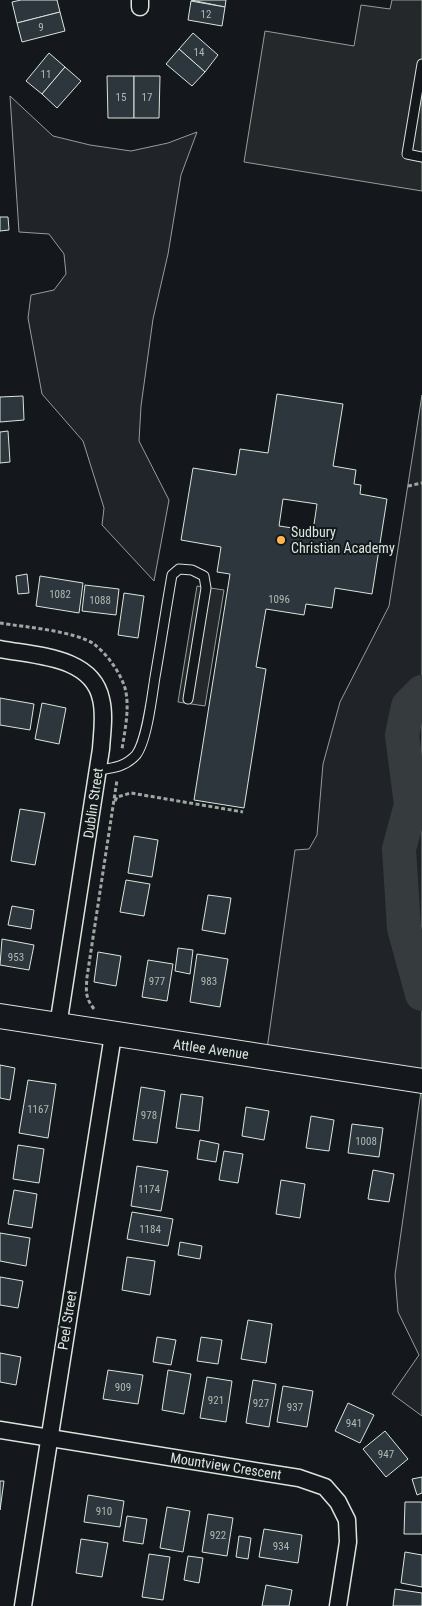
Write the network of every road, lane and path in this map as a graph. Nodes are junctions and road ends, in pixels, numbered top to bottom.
1 (422, 64) edge
2 (422, 157) edge
3 (422, 484) edge
4 (408, 486) dead end
5 (0, 649) edge
6 (188, 699) dead end
7 (98, 770) junction
8 (113, 807) dead end
9 (243, 812) dead end
10 (0, 1016) edge
11 (58, 1026) junction
12 (113, 1034) junction
13 (422, 1081) edge
14 (0, 1430) edge
15 (49, 1437) junction
16 (23, 1606) edge
17 (338, 1606) edge

1 - 2 lane
3 - 4 path
5 - 7 street, Dublin Street
6 - 7 lane
7 - 11 street, Dublin Street
8 - 9 path
10 - 11 street, Attlee Avenue
11 - 12 street, Attlee Avenue
12 - 13 street, Attlee Avenue
12 - 15 street, Peel Street
14 - 15 street, Mountview Crescent
15 - 16 street, Peel Street
15 - 17 street, Mountview Crescent

